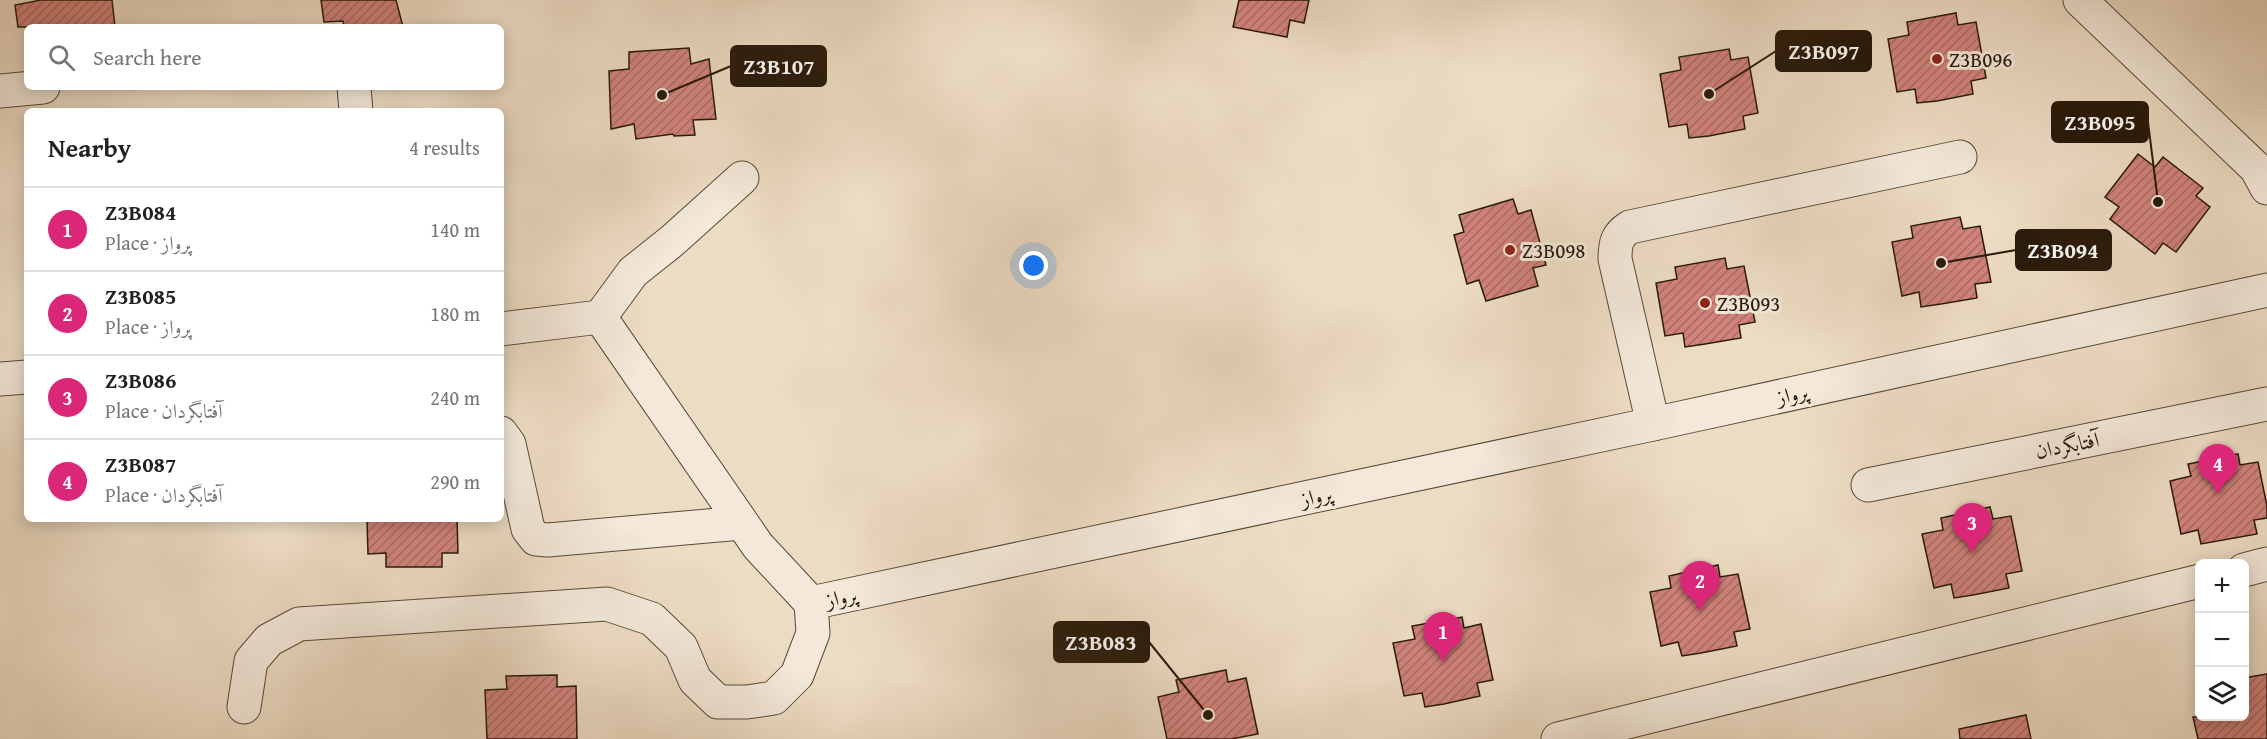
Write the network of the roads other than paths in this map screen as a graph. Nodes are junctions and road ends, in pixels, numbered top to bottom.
1 (2080, 0) edge
2 (24, 89) edge
3 (354, 90) edge
4 (0, 91) edge
5 (356, 108) edge
6 (1960, 157) dead end
7 (742, 178) dead end
8 (2267, 188) edge
9 (2267, 290) edge
10 (600, 317) junction
11 (504, 329) edge
12 (24, 377) edge
13 (0, 379) edge
14 (2267, 404) edge
15 (1653, 424) junction
16 (504, 437) edge
17 (1868, 485) dead end
18 (741, 523) junction
19 (2267, 564) edge
20 (2249, 569) edge
21 (2195, 582) edge
22 (811, 603) junction
23 (244, 707) dead end
24 (1558, 739) edge

1 - 8 street
2 - 4 street
3 - 5 street
6 - 15 street
7 - 10 street
9 - 15 street, پرواز
10 - 11 street
10 - 18 street, پرواز
12 - 13 street
14 - 17 street, آفتابگردان
15 - 22 street, پرواز
16 - 18 street
18 - 22 street, پرواز
19 - 20 street
21 - 24 street
22 - 23 street

